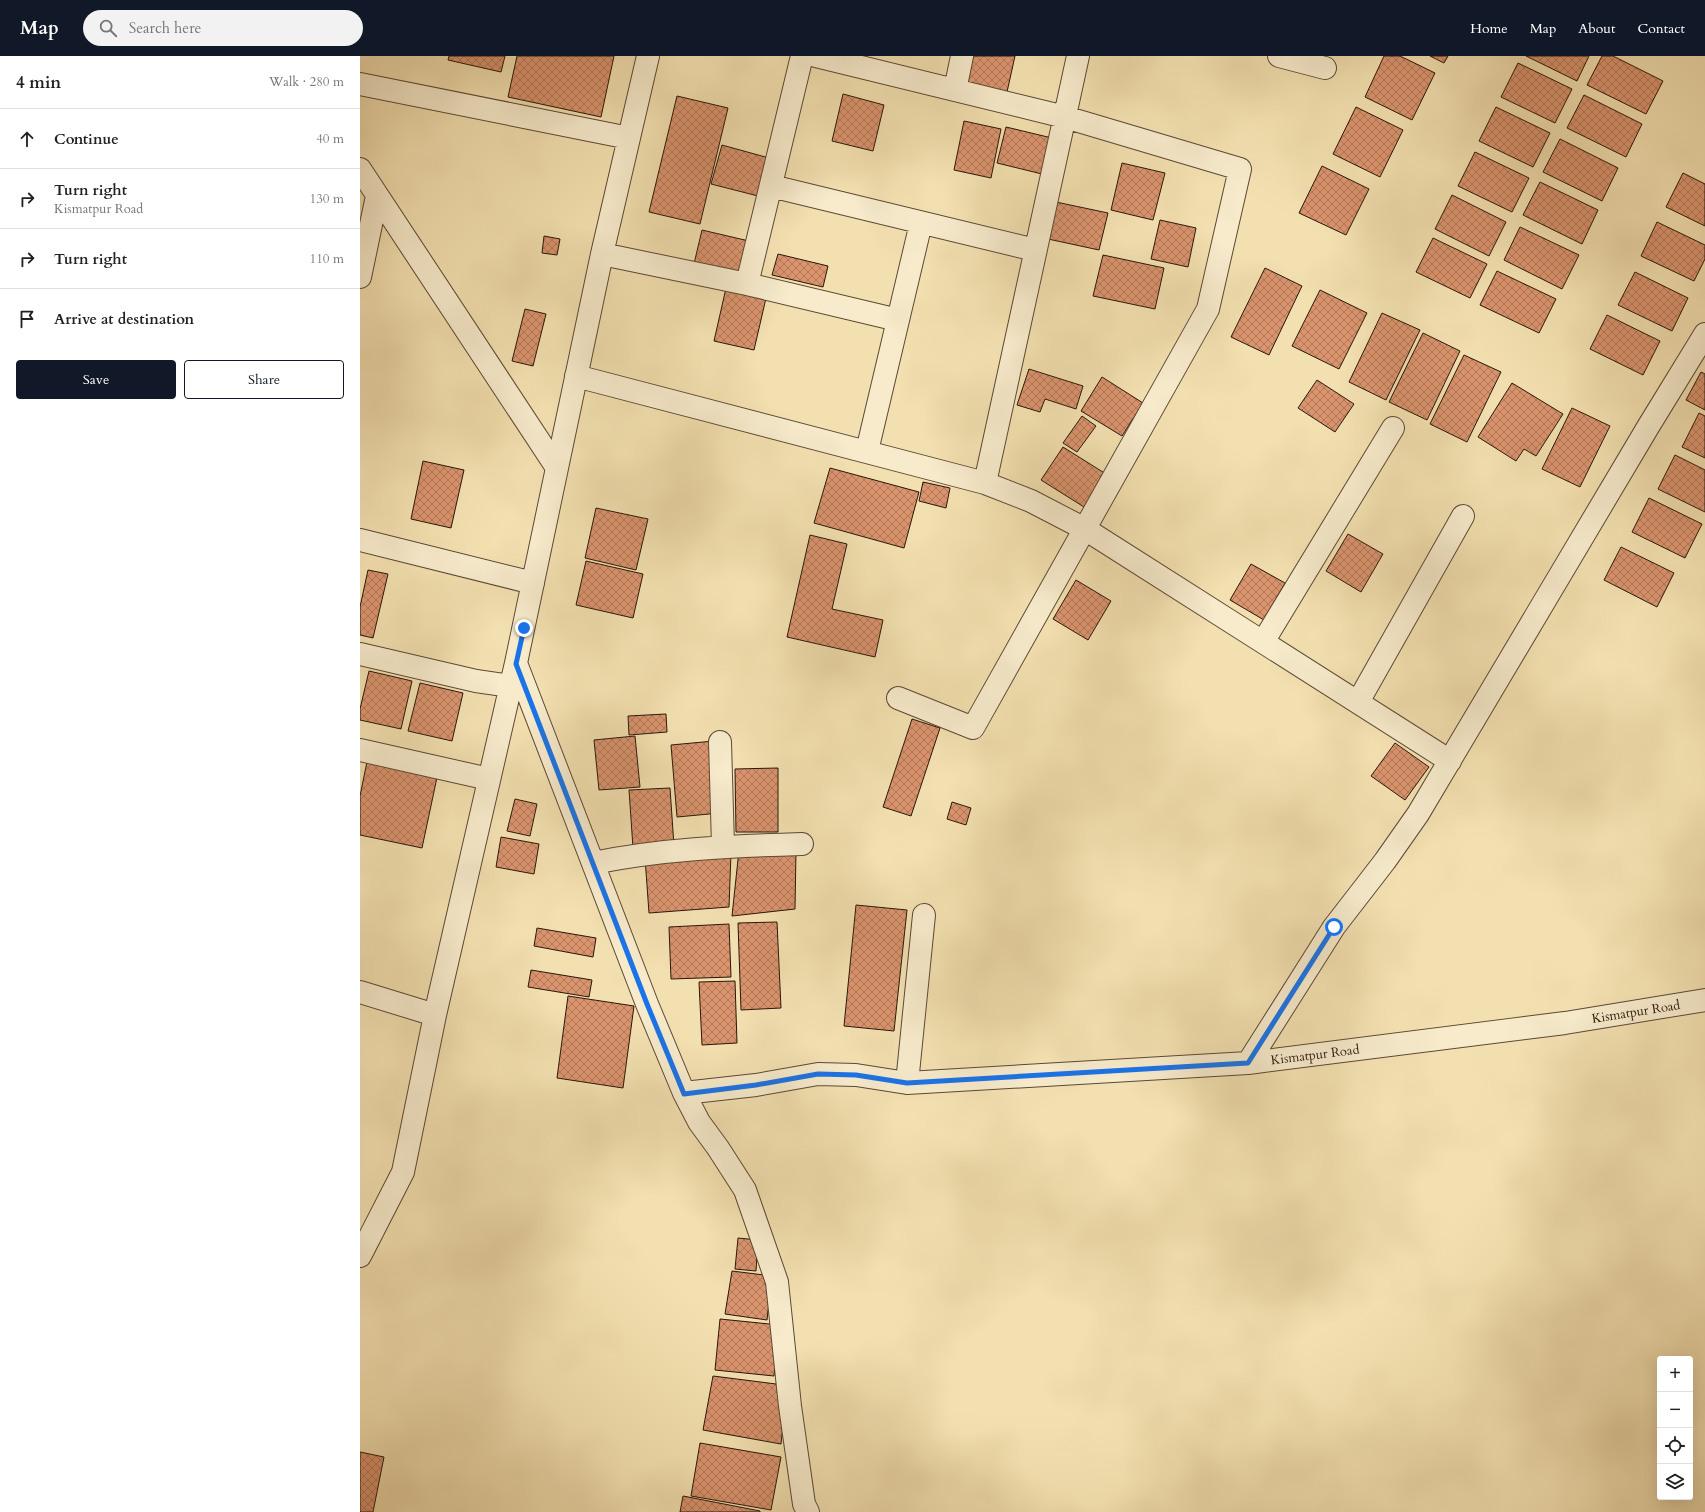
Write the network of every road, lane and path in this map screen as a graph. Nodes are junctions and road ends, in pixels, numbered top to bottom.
1 (648, 56) edge
2 (802, 56) edge
3 (816, 56) edge
4 (962, 56) edge
5 (1078, 56) edge
6 (1279, 56) edge
7 (1325, 68) dead end
8 (360, 84) edge
9 (955, 90) junction
10 (1065, 117) junction
11 (629, 138) junction
12 (360, 169) edge
13 (772, 186) junction
14 (377, 196) junction
15 (921, 223) junction
16 (1035, 250) junction
17 (602, 254) junction
18 (360, 277) edge
19 (747, 284) junction
20 (898, 320) junction
21 (1705, 334) edge
22 (576, 376) junction
23 (1393, 428) dead end
24 (867, 451) junction
25 (557, 468) junction
26 (985, 483) junction
27 (1463, 516) dead end
28 (1085, 529) junction
29 (360, 540) edge
30 (533, 583) junction
31 (1263, 642) junction
32 (360, 654) edge
33 (516, 664) junction
34 (510, 686) junction
35 (898, 698) dead end
36 (1358, 702) junction
37 (720, 742) dead end
38 (360, 750) edge
39 (1450, 761) junction
40 (489, 779) junction
41 (802, 844) dead end
42 (723, 846) junction
43 (593, 863) junction
44 (924, 915) dead end
45 (360, 992) edge
46 (1705, 1000) edge
47 (436, 1015) junction
48 (1248, 1063) junction
49 (907, 1083) junction
50 (684, 1094) junction
51 (360, 1256) edge
52 (808, 1512) edge

1 - 11 street
2 - 13 street
3 - 9 street
4 - 9 street
5 - 10 street
6 - 7 street
8 - 11 street
9 - 10 street
10 - 16 street
10 - 28 street
11 - 17 street
12 - 14 street
13 - 15 street
13 - 19 street
14 - 18 street
14 - 25 street
15 - 16 street
15 - 20 street
16 - 26 street
17 - 19 street
17 - 22 street
19 - 20 street
20 - 24 street
21 - 39 street
22 - 24 street
22 - 25 street
23 - 31 street
24 - 26 street
25 - 30 street
26 - 28 street
27 - 36 street
28 - 31 street
28 - 35 street
29 - 30 street
30 - 33 street
31 - 36 street
32 - 34 street
33 - 34 street
33 - 43 street
34 - 40 street
36 - 39 street
37 - 42 street
38 - 40 street
39 - 48 street
40 - 47 street
41 - 42 street
42 - 43 street
43 - 50 street
44 - 49 street
45 - 47 street
46 - 48 street, Kismatpur Road
47 - 51 street
48 - 49 street, Kismatpur Road
49 - 50 street, Kismatpur Road
50 - 52 street

